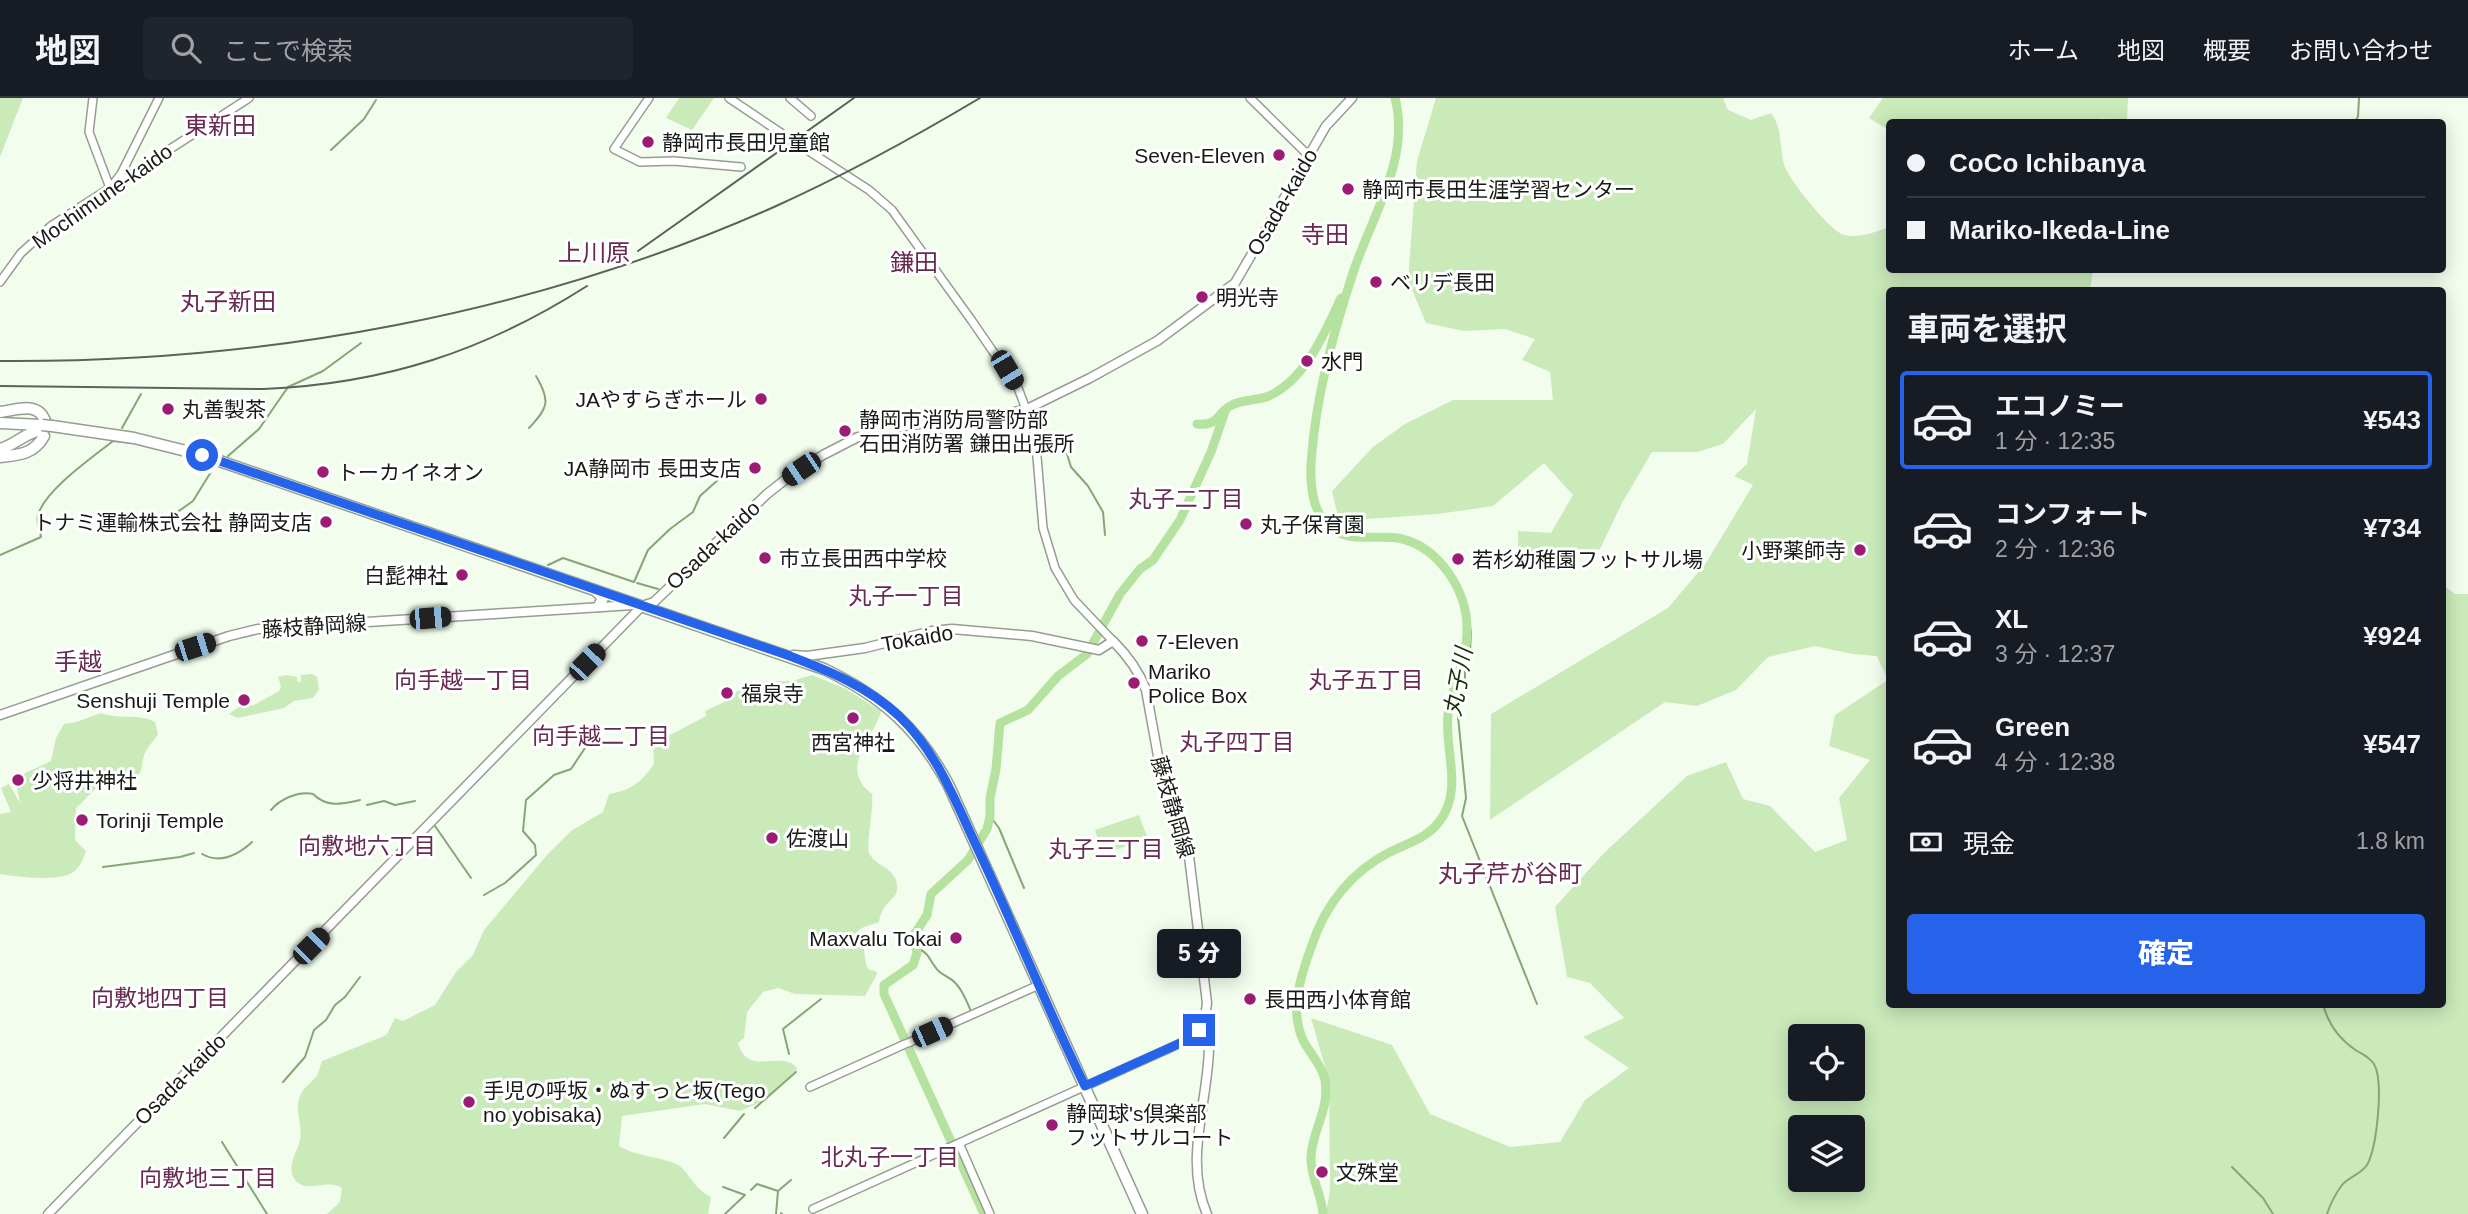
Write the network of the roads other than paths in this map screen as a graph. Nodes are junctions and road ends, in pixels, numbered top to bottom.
1 (93, 98) edge
2 (159, 98) edge
3 (249, 98) edge
4 (649, 98) edge
5 (729, 98) edge
6 (790, 98) edge
7 (1250, 98) edge
8 (1352, 98) edge
9 (811, 116) dead end
10 (781, 133) tunnel mouth
11 (801, 146) tunnel mouth
12 (1308, 155) junction
13 (741, 167) dead end
14 (110, 188) junction
15 (0, 282) edge
16 (1027, 409) junction
17 (0, 412) edge
18 (0, 423) edge
19 (46, 428) junction
20 (0, 449) edge
21 (0, 457) edge
22 (596, 591) junction
23 (599, 606) junction
24 (642, 606) junction
25 (1113, 641) junction
26 (830, 652) junction
27 (787, 655) junction
28 (824, 669) junction
29 (0, 715) edge
30 (1039, 985) junction
31 (1199, 1030) junction
32 (1085, 1086) junction
33 (810, 1087) dead end
34 (955, 1145) junction
35 (813, 1209) dead end
36 (48, 1214) edge
37 (990, 1214) edge
38 (1142, 1214) edge
39 (1206, 1214) edge

1 - 14 street
2 - 14 street
3 - 14 street, Mochimune-kaido
4 - 13 street
5 - 10 street
6 - 9 street
7 - 12 street
8 - 12 main road, Osada-kaido
11 - 16 street
12 - 16 main road, Osada-kaido
14 - 15 street, Mochimune-kaido
16 - 24 main road, Osada-kaido
16 - 25 street
17 - 19 highway
18 - 19 highway
18 - 20 highway
19 - 20 highway
19 - 21 highway
19 - 22 highway
22 - 23 highway
22 - 24 highway
23 - 24 main road, 藤枝静岡線
23 - 29 main road, 藤枝静岡線
24 - 27 highway
24 - 36 main road, Osada-kaido
25 - 26 main road, Tokaido
25 - 31 main road, 藤枝静岡線
26 - 27 main road, Tokaido
26 - 28 main road
27 - 28 highway
28 - 30 highway
30 - 32 highway
30 - 33 street
31 - 32 street
31 - 39 main road, 藤枝静岡線
32 - 34 street
32 - 38 highway
34 - 35 street
34 - 37 street

